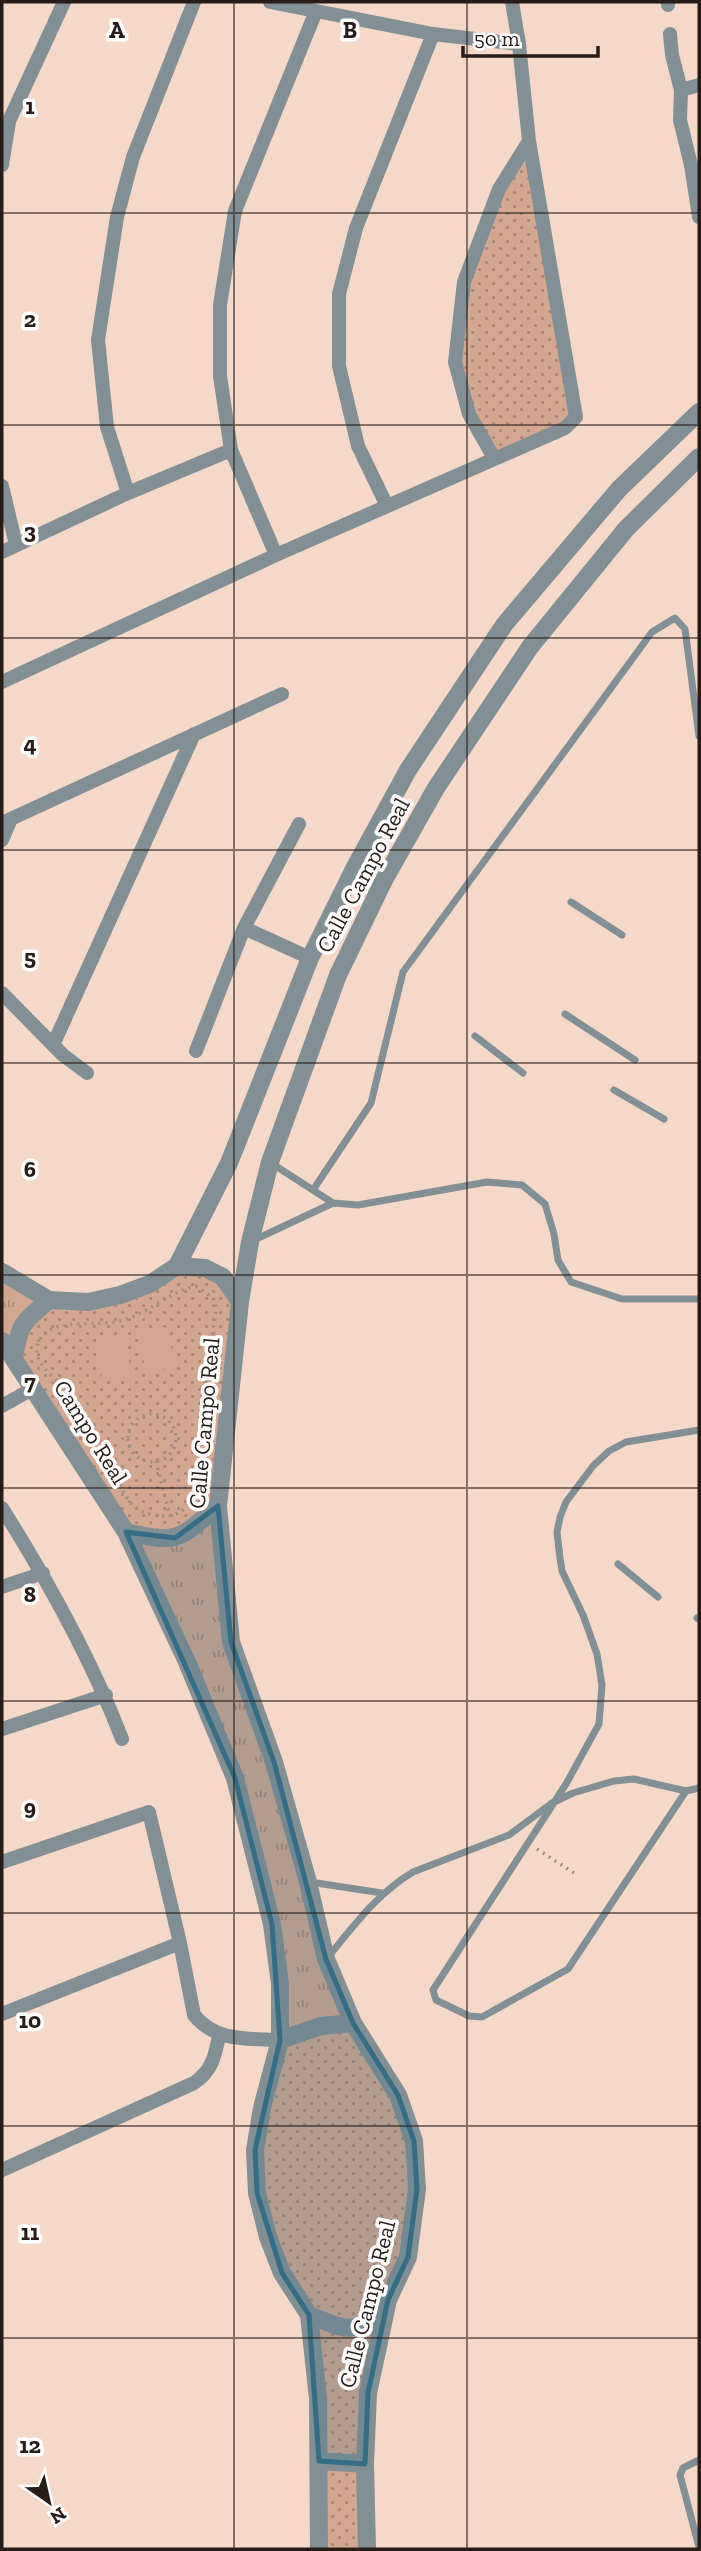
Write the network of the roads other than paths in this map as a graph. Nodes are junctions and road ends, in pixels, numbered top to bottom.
1 (64, 2) edge
2 (194, 2) edge
3 (270, 2) edge
4 (512, 2) edge
5 (316, 11) junction
6 (433, 34) junction
7 (670, 34) dead end
8 (519, 44) junction
9 (699, 85) edge
10 (681, 90) junction
11 (5, 126) edge
12 (529, 141) junction
13 (2, 165) edge
14 (699, 217) edge
15 (699, 412) edge
16 (231, 450) junction
17 (699, 457) edge
18 (494, 458) junction
19 (2, 486) edge
20 (128, 494) junction
21 (387, 506) junction
22 (16, 545) junction
23 (2, 552) edge
24 (276, 555) junction
25 (2, 682) edge
26 (282, 694) dead end
27 (194, 734) junction
28 (699, 736) edge
29 (6, 821) edge
30 (299, 824) dead end
31 (2, 840) edge
32 (571, 902) dead end
33 (244, 928) junction
34 (622, 935) dead end
35 (310, 958) junction
36 (2, 993) edge
37 (565, 1014) dead end
38 (475, 1036) dead end
39 (53, 1045) junction
40 (196, 1051) dead end
41 (635, 1060) dead end
42 (87, 1073) dead end
43 (523, 1073) dead end
44 (614, 1090) dead end
45 (664, 1119) dead end
46 (270, 1162) junction
47 (313, 1190) junction
48 (333, 1203) junction
49 (250, 1242) junction
50 (177, 1266) junction
51 (2, 1272) edge
52 (699, 1299) edge
53 (49, 1300) junction
54 (240, 1302) junction
55 (2, 1341) edge
56 (14, 1358) junction
57 (34, 1388) junction
58 (2, 1406) edge
59 (699, 1430) edge
60 (218, 1506) junction
61 (2, 1508) edge
62 (126, 1532) junction
63 (618, 1564) dead end
64 (43, 1573) junction
65 (2, 1587) edge
66 (657, 1597) dead end
67 (106, 1695) junction
68 (2, 1729) edge
69 (122, 1739) dead end
70 (699, 1788) edge
71 (686, 1791) junction
72 (552, 1803) junction
73 (2, 1862) edge
74 (308, 1882) junction
75 (382, 1893) junction
76 (180, 1943) junction
77 (326, 1959) junction
78 (2, 2014) edge
79 (353, 2023) junction
80 (219, 2036) junction
81 (280, 2040) junction
82 (2, 2170) edge
83 (388, 2300) junction
84 (309, 2315) junction
85 (699, 2460) edge
86 (319, 2462) junction
87 (365, 2464) junction
88 (699, 2547) edge
89 (319, 2549) edge
90 (367, 2549) edge

1 - 11 street
2 - 20 street
3 - 5 street
4 - 8 street
5 - 6 street
5 - 16 street
6 - 8 street
6 - 21 street
7 - 10 street
8 - 12 street
9 - 10 street
10 - 14 street
11 - 13 street
12 - 18 street
12 - 18 street
15 - 35 street, Calle Campo Real
16 - 20 street
16 - 24 street
17 - 46 street, Calle Campo Real
18 - 21 street
19 - 22 street
20 - 22 street
21 - 24 street
22 - 23 street
24 - 25 street
26 - 27 street
27 - 29 street
27 - 39 street
28 - 47 lane
29 - 31 street
30 - 33 street
32 - 34 lane
33 - 35 street
33 - 40 street
35 - 50 street, Calle Campo Real
36 - 39 street
37 - 41 lane
38 - 43 lane
39 - 42 street
44 - 45 lane
46 - 47 lane
46 - 49 street, Calle Campo Real
47 - 48 lane
48 - 49 lane
48 - 52 lane
49 - 54 street, Calle Campo Real
50 - 53 street
50 - 54 street
51 - 53 street
53 - 56 street
54 - 60 street, Calle Campo Real
55 - 56 street
56 - 57 street, Campo Real
57 - 58 street
57 - 62 street, Campo Real
59 - 72 lane
60 - 62 street
60 - 74 street, Calle Campo Real
61 - 64 street
62 - 81 street, Calle Campo Real
63 - 66 lane
64 - 65 street
64 - 67 street
67 - 68 street
67 - 69 street
70 - 71 lane
71 - 72 lane
71 - 72 lane
72 - 75 lane
73 - 76 street
74 - 75 lane
74 - 77 street, Calle Campo Real
75 - 77 lane
76 - 78 street
76 - 80 street
77 - 79 street, Calle Campo Real
79 - 81 street
79 - 83 street, Calle Campo Real
80 - 81 street
80 - 82 street
81 - 84 street, Calle Campo Real
83 - 84 street
83 - 87 street, Calle Campo Real
84 - 86 street, Calle Campo Real
85 - 88 lane
86 - 87 street
86 - 89 street, Calle Campo Real
87 - 90 street, Calle Campo Real

